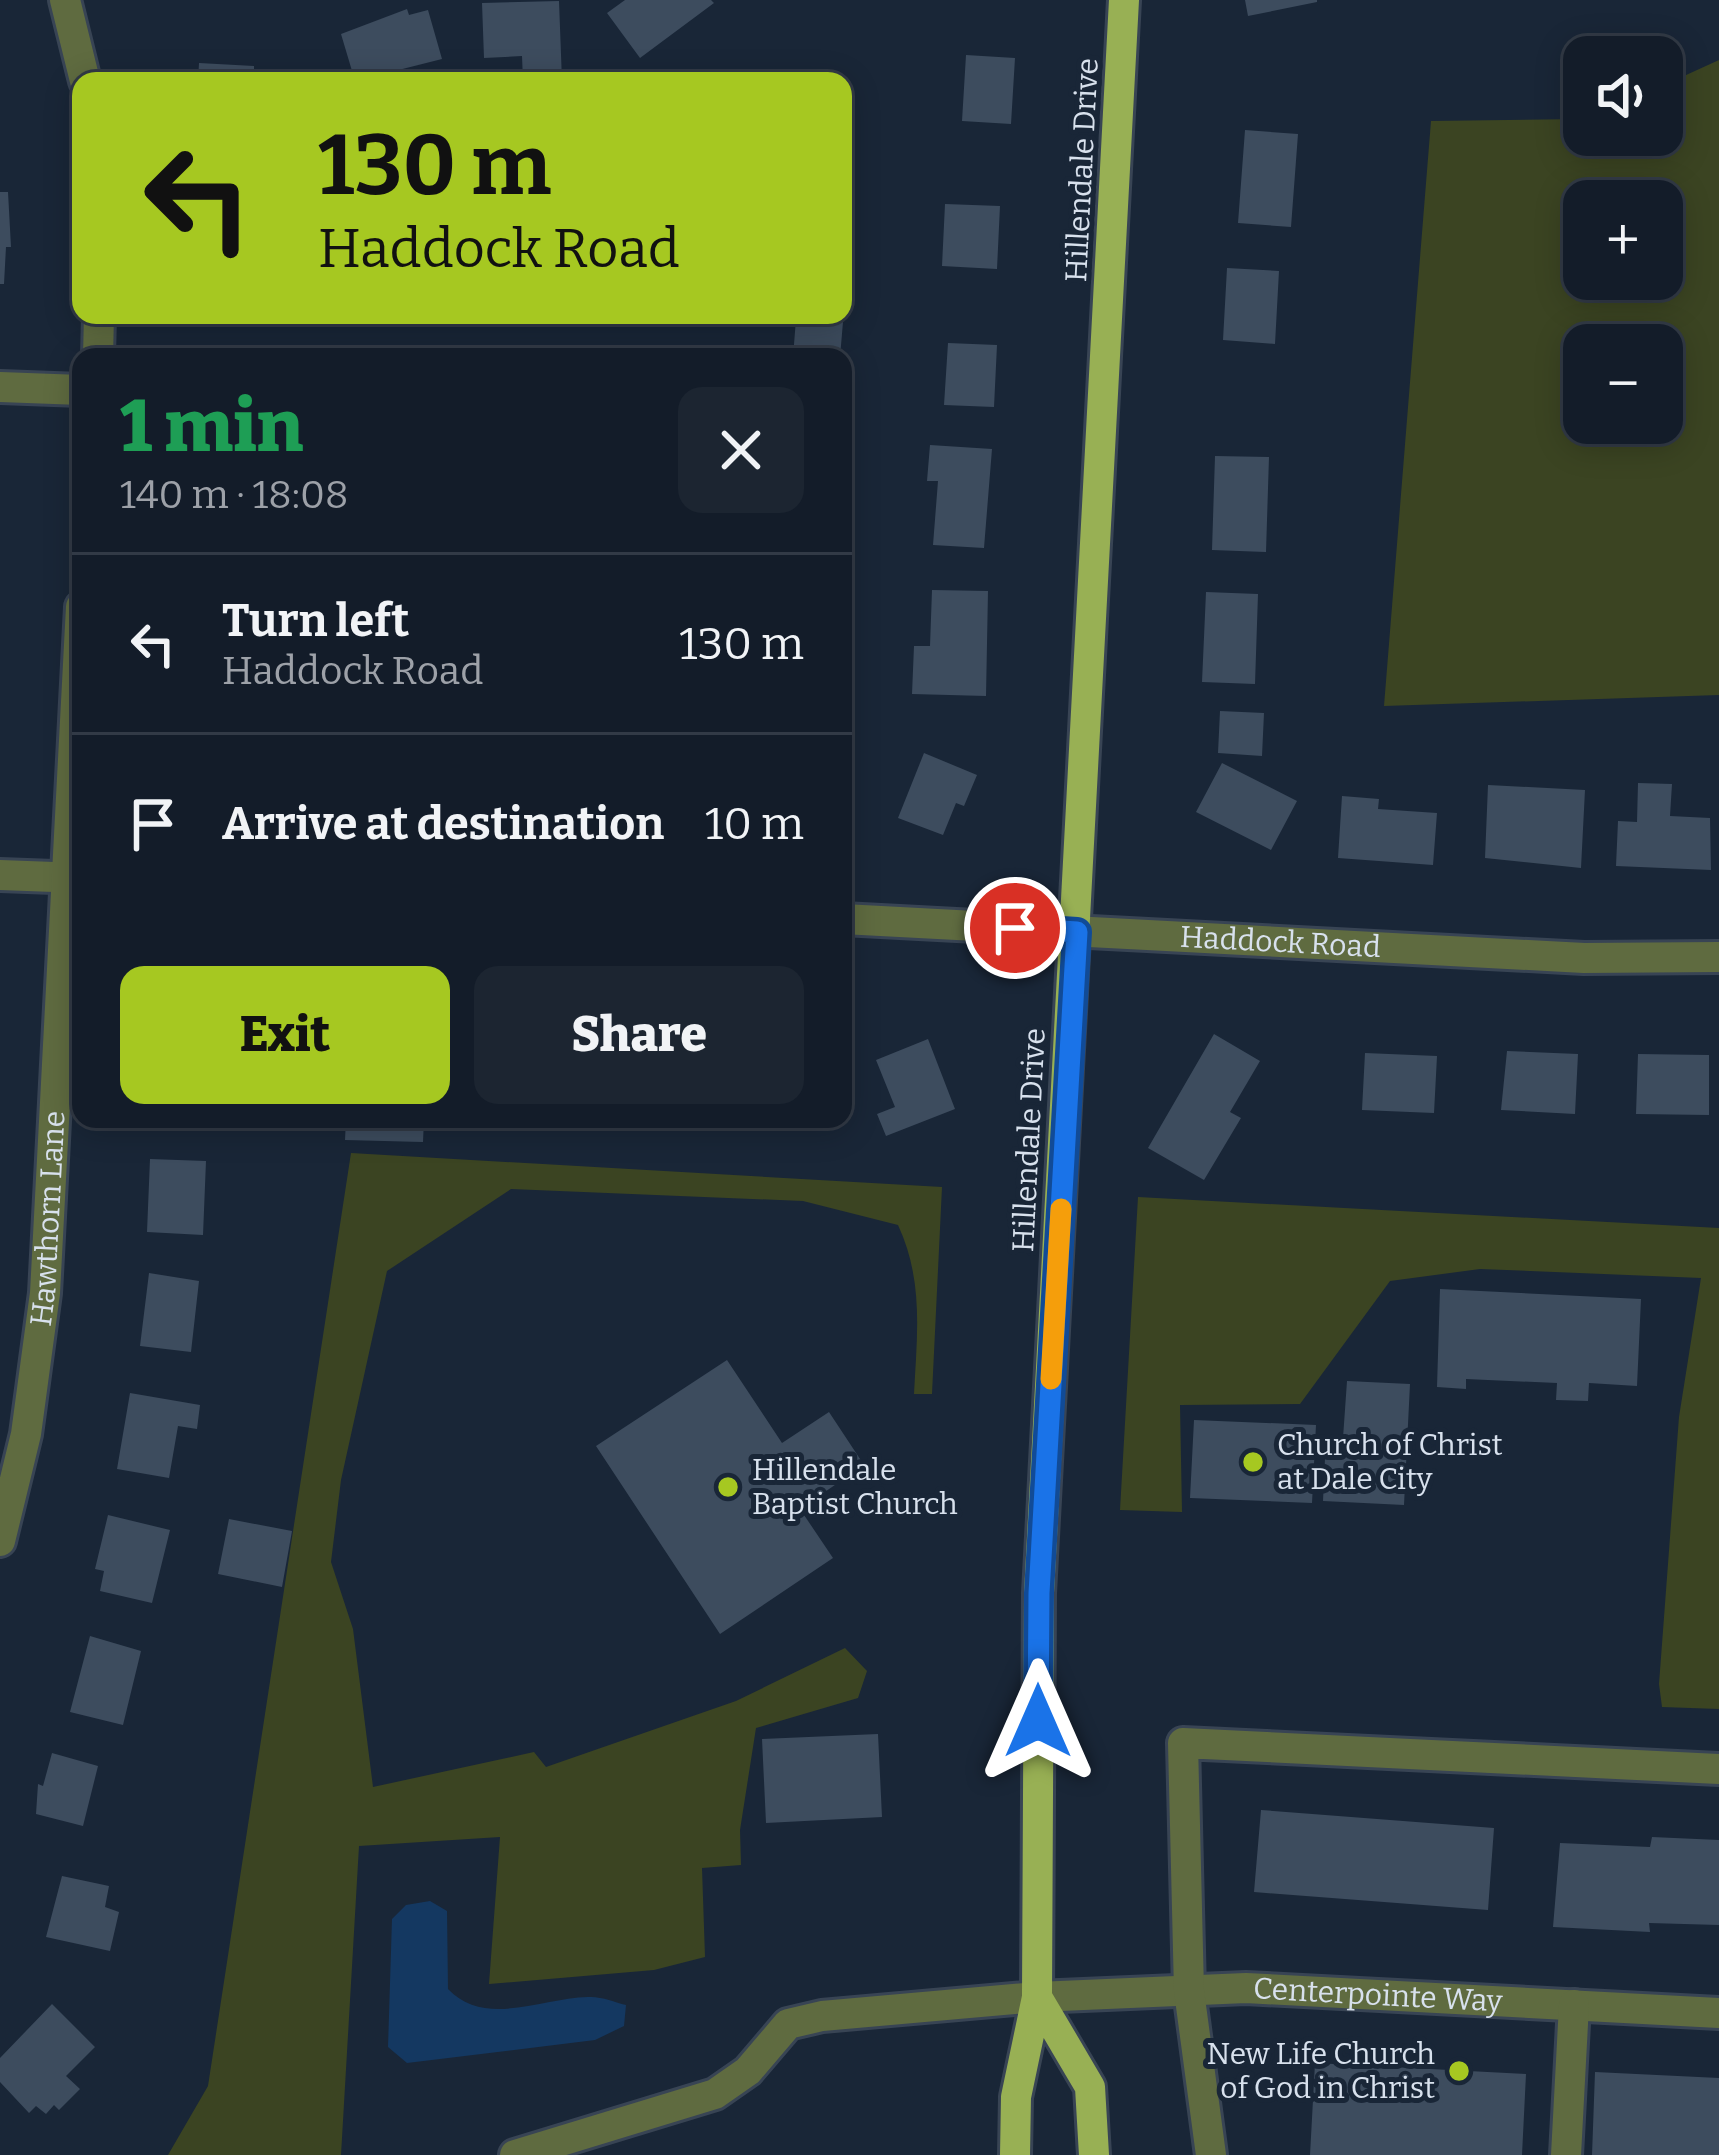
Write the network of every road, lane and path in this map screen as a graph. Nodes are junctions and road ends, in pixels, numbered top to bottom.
1 (65, 0) edge
2 (1124, 0) edge
3 (84, 72) edge
4 (0, 387) edge
5 (72, 390) edge
6 (0, 874) edge
7 (72, 878) edge
8 (72, 893) edge
9 (852, 920) edge
10 (1077, 932) junction
11 (1719, 957) edge
12 (0, 1541) edge
13 (1719, 1769) edge
14 (1189, 1991) junction
15 (1037, 1997) junction
16 (1574, 2005) junction
17 (1719, 2012) edge
18 (515, 2155) edge
19 (1015, 2155) edge
20 (1094, 2155) edge
21 (1211, 2155) edge
22 (1566, 2155) edge

1 - 3 street
2 - 10 main road, Hillendale Drive
4 - 5 street
6 - 7 street
8 - 12 street, Hawthorn Lane
9 - 10 street, Haddock Road
10 - 11 street, Haddock Road
10 - 15 main road, Hillendale Drive
13 - 14 street
14 - 15 street, Centerpointe Way
14 - 16 street, Centerpointe Way
14 - 21 street
15 - 18 street, Centerpointe Way
15 - 19 main road, Hillendale Drive
15 - 20 main road
16 - 17 street, Centerpointe Way
16 - 22 street

